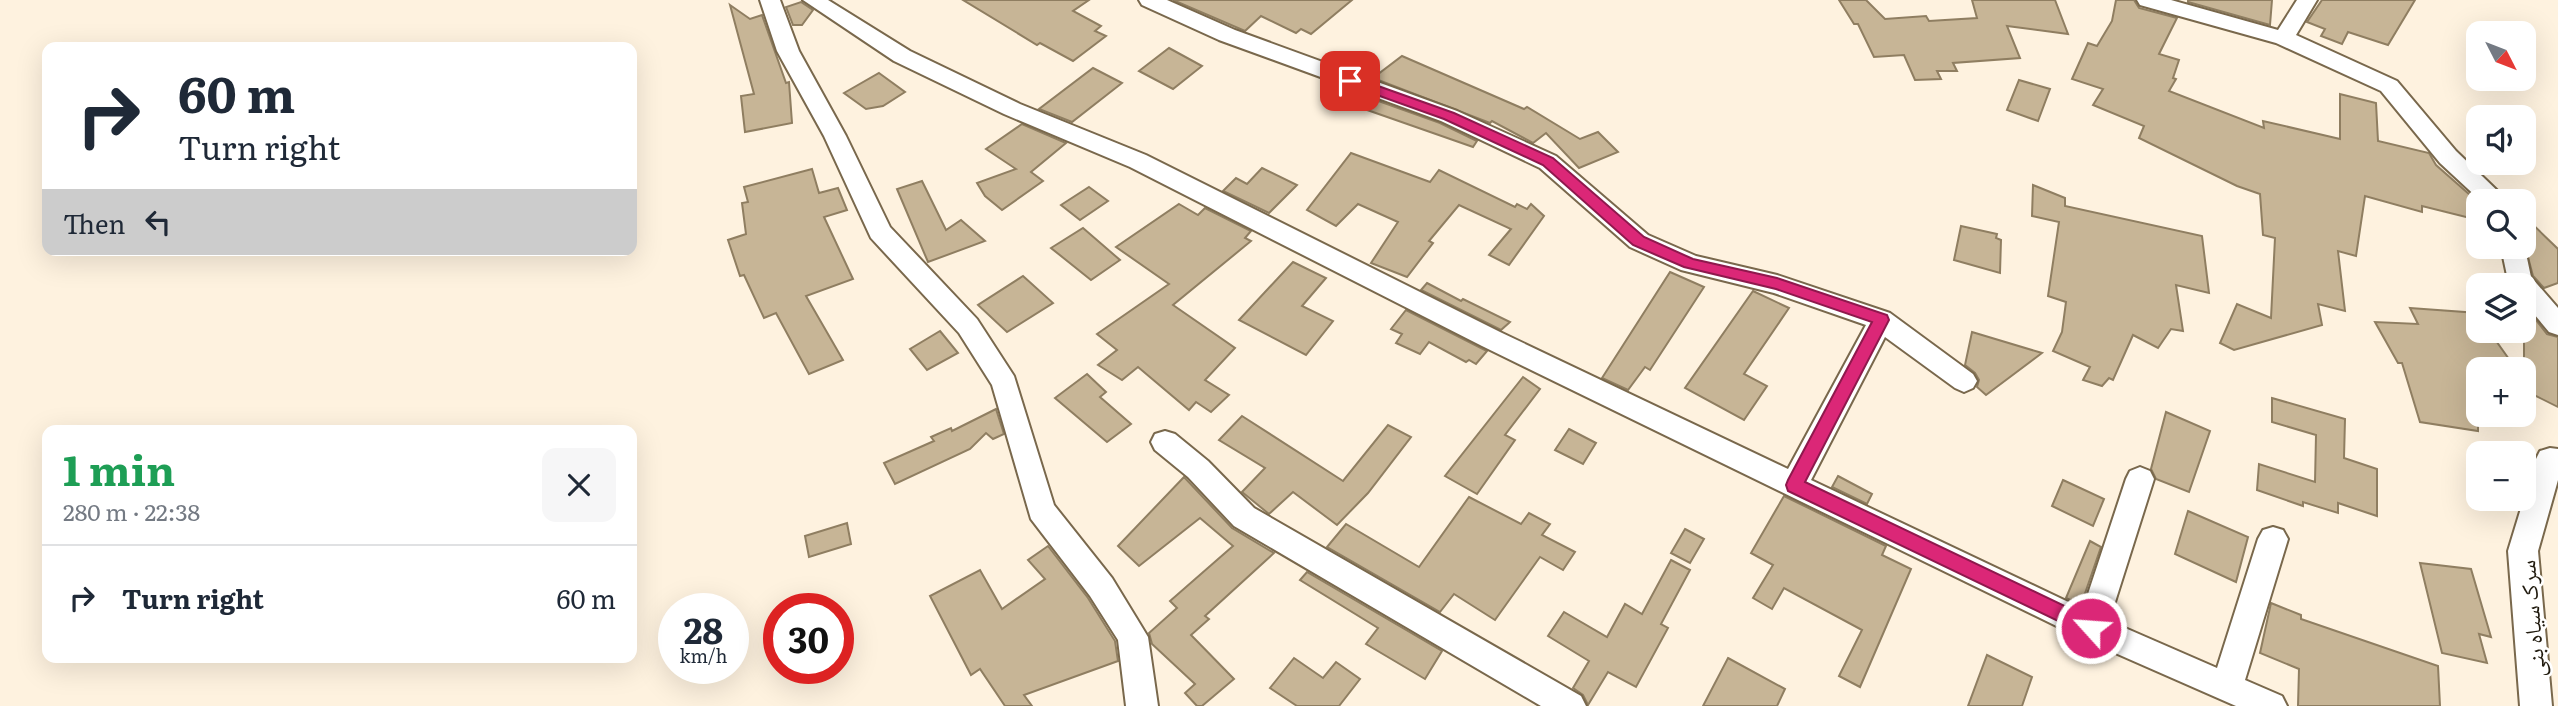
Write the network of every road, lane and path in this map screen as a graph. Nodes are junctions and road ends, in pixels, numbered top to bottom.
1 (769, 0) edge
2 (813, 0) edge
3 (1149, 0) edge
4 (2147, 0) edge
5 (2307, 0) edge
6 (2284, 38) junction
7 (2483, 189) edge
8 (2515, 259) edge
9 (1881, 320) junction
10 (2558, 325) edge
11 (1964, 382) dead end
12 (1165, 442) dead end
13 (2558, 460) edge
14 (2140, 479) dead end
15 (1794, 485) junction
16 (2273, 538) dead end
17 (2091, 628) junction
18 (2227, 687) junction
19 (1142, 706) edge
20 (1570, 706) edge
21 (2271, 706) edge
22 (2536, 706) edge

1 - 19 street
2 - 15 street
3 - 9 street
4 - 6 street
5 - 6 street
6 - 7 street
8 - 10 street
9 - 11 street
9 - 15 street
12 - 20 street
13 - 22 street, سرک سیاه بنی
14 - 17 street
15 - 17 street
16 - 18 street
17 - 18 street
18 - 21 street

